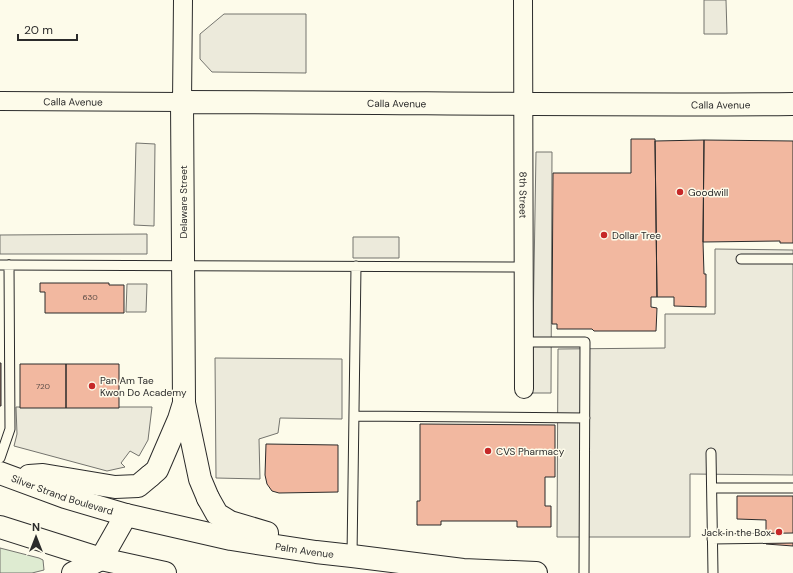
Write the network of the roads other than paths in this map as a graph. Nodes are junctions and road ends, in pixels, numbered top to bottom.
1 (183, 0) edge
2 (523, 0) edge
3 (0, 101) edge
4 (182, 102) junction
5 (523, 103) junction
6 (793, 104) edge
7 (741, 259) dead end
8 (793, 259) edge
9 (4, 265) edge
10 (184, 265) junction
11 (356, 266) junction
12 (524, 267) junction
13 (524, 342) junction
14 (524, 389) dead end
15 (184, 403) junction
16 (354, 416) junction
17 (585, 418) junction
18 (711, 453) dead end
19 (0, 458) edge
20 (7, 475) edge
21 (712, 488) junction
22 (793, 488) edge
23 (126, 515) junction
24 (0, 527) edge
25 (712, 538) junction
26 (793, 538) edge
27 (316, 552) junction
28 (352, 556) junction
29 (101, 558) junction
30 (153, 572) edge
31 (73, 573) edge
32 (536, 573) edge
33 (584, 573) edge
34 (713, 573) edge

1 - 4 street, Delaware Street
2 - 5 street, 8th Street
3 - 4 street, Calla Avenue
4 - 5 main road, Calla Avenue
4 - 10 main road, Delaware Street
5 - 6 main road, Calla Avenue
5 - 12 street, 8th Street
7 - 8 lane
9 - 10 lane
9 - 19 lane
10 - 11 lane
10 - 15 main road, Delaware Street
11 - 12 lane
11 - 16 lane
12 - 13 street, 8th Street
13 - 14 street, 8th Street
13 - 17 lane
15 - 20 main road, Delaware Street
15 - 27 main road, Delaware Street
16 - 17 lane
16 - 28 lane
17 - 33 lane
18 - 21 lane
20 - 23 main road, Silver Strand Boulevard
21 - 22 lane
21 - 25 lane
23 - 27 main road, Palm Avenue
23 - 29 main road
24 - 29 main road
25 - 26 lane
25 - 34 lane
27 - 28 main road, Palm Avenue
28 - 32 main road, Palm Avenue
29 - 30 main road
29 - 31 main road

